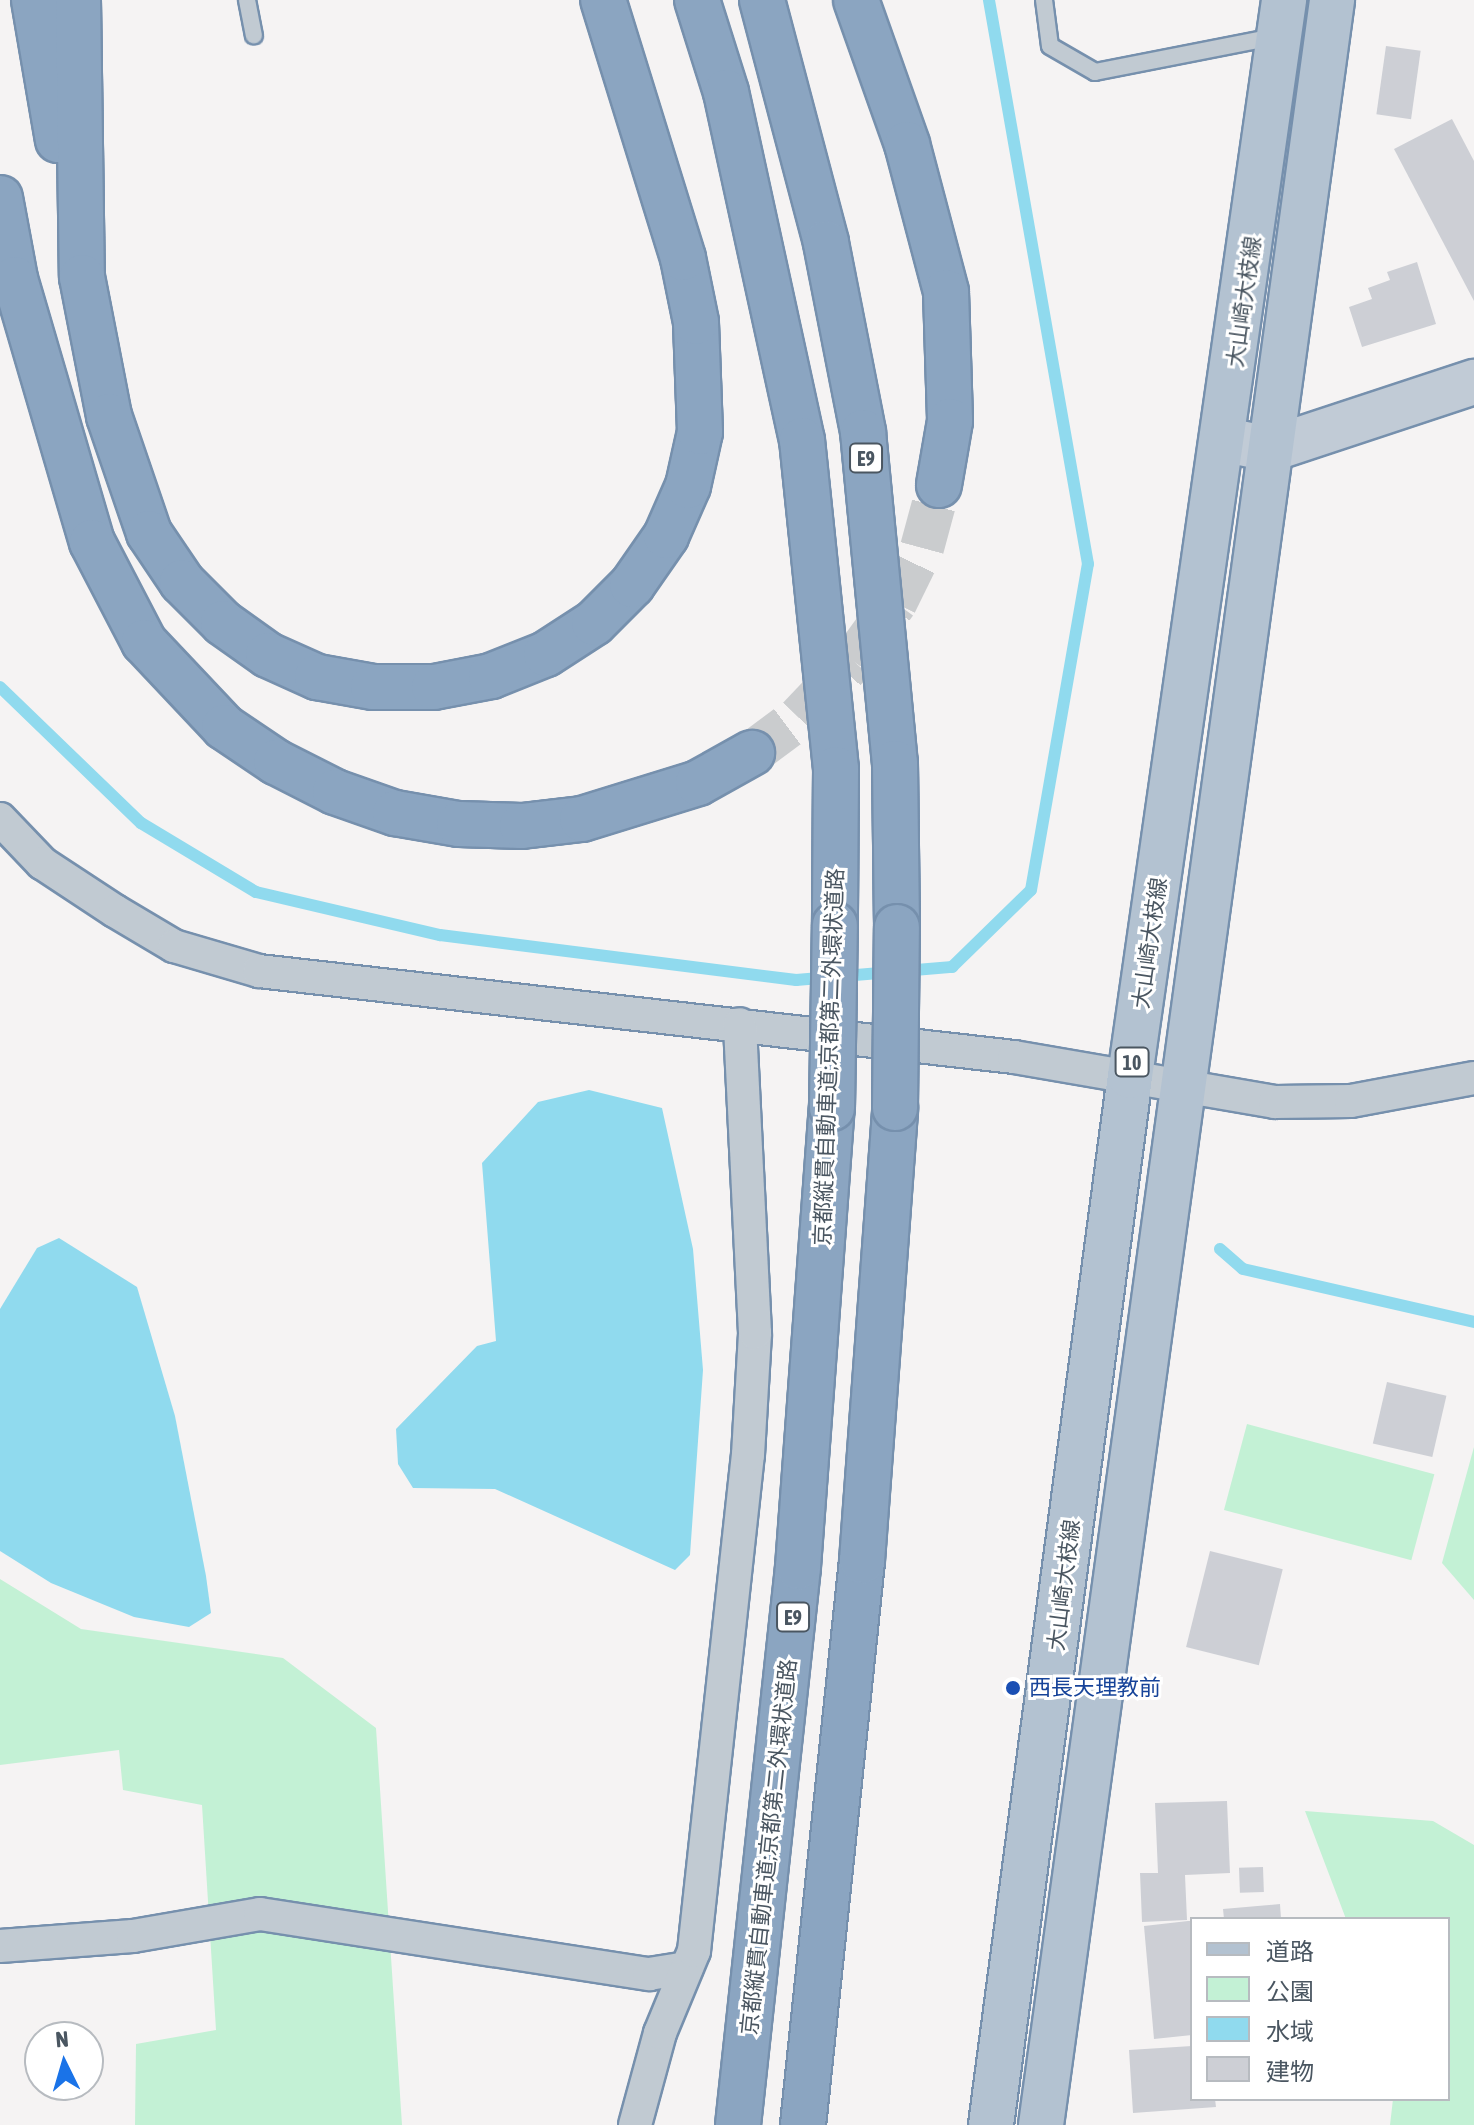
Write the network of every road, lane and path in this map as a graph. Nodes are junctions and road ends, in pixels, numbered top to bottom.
1 (34, 0) edge
2 (78, 0) edge
3 (247, 0) edge
4 (603, 0) edge
5 (697, 0) edge
6 (762, 0) edge
7 (856, 0) edge
8 (1044, 0) edge
9 (1332, 0) edge
10 (1282, 18) edge
11 (254, 35) dead end
12 (0, 198) edge
13 (0, 232) edge
14 (82, 277) junction
15 (15, 279) junction
16 (1474, 382) edge
17 (1225, 440) junction
18 (1271, 449) junction
19 (939, 485) tunnel mouth
20 (752, 753) tunnel mouth
21 (0, 819) edge
22 (740, 1024) junction
23 (1130, 1076) junction
24 (1474, 1078) edge
25 (1185, 1084) junction
26 (0, 1946) edge
27 (687, 1968) junction
28 (635, 2125) edge
29 (738, 2125) edge
30 (803, 2125) edge
31 (991, 2125) edge
32 (1041, 2125) edge

1 - 14 highway
2 - 14 highway
3 - 11 lane
4 - 14 highway
5 - 29 highway, 京都縦貫自動車道;京都第二外環状道路 / E9, bridge
6 - 30 highway, E9, bridge
7 - 19 highway
8 - 10 lane
9 - 18 main road, 大山崎大枝線
10 - 17 main road, 大山崎大枝線 / 10
12 - 15 highway
13 - 15 highway
15 - 20 highway
16 - 18 street
17 - 18 street
17 - 23 main road, 大山崎大枝線 / 10
18 - 25 main road, 大山崎大枝線
21 - 22 street
22 - 23 street
22 - 27 street
23 - 25 street
23 - 31 main road, 大山崎大枝線 / 10
24 - 25 street
25 - 32 main road, 大山崎大枝線
26 - 27 street
27 - 28 street

